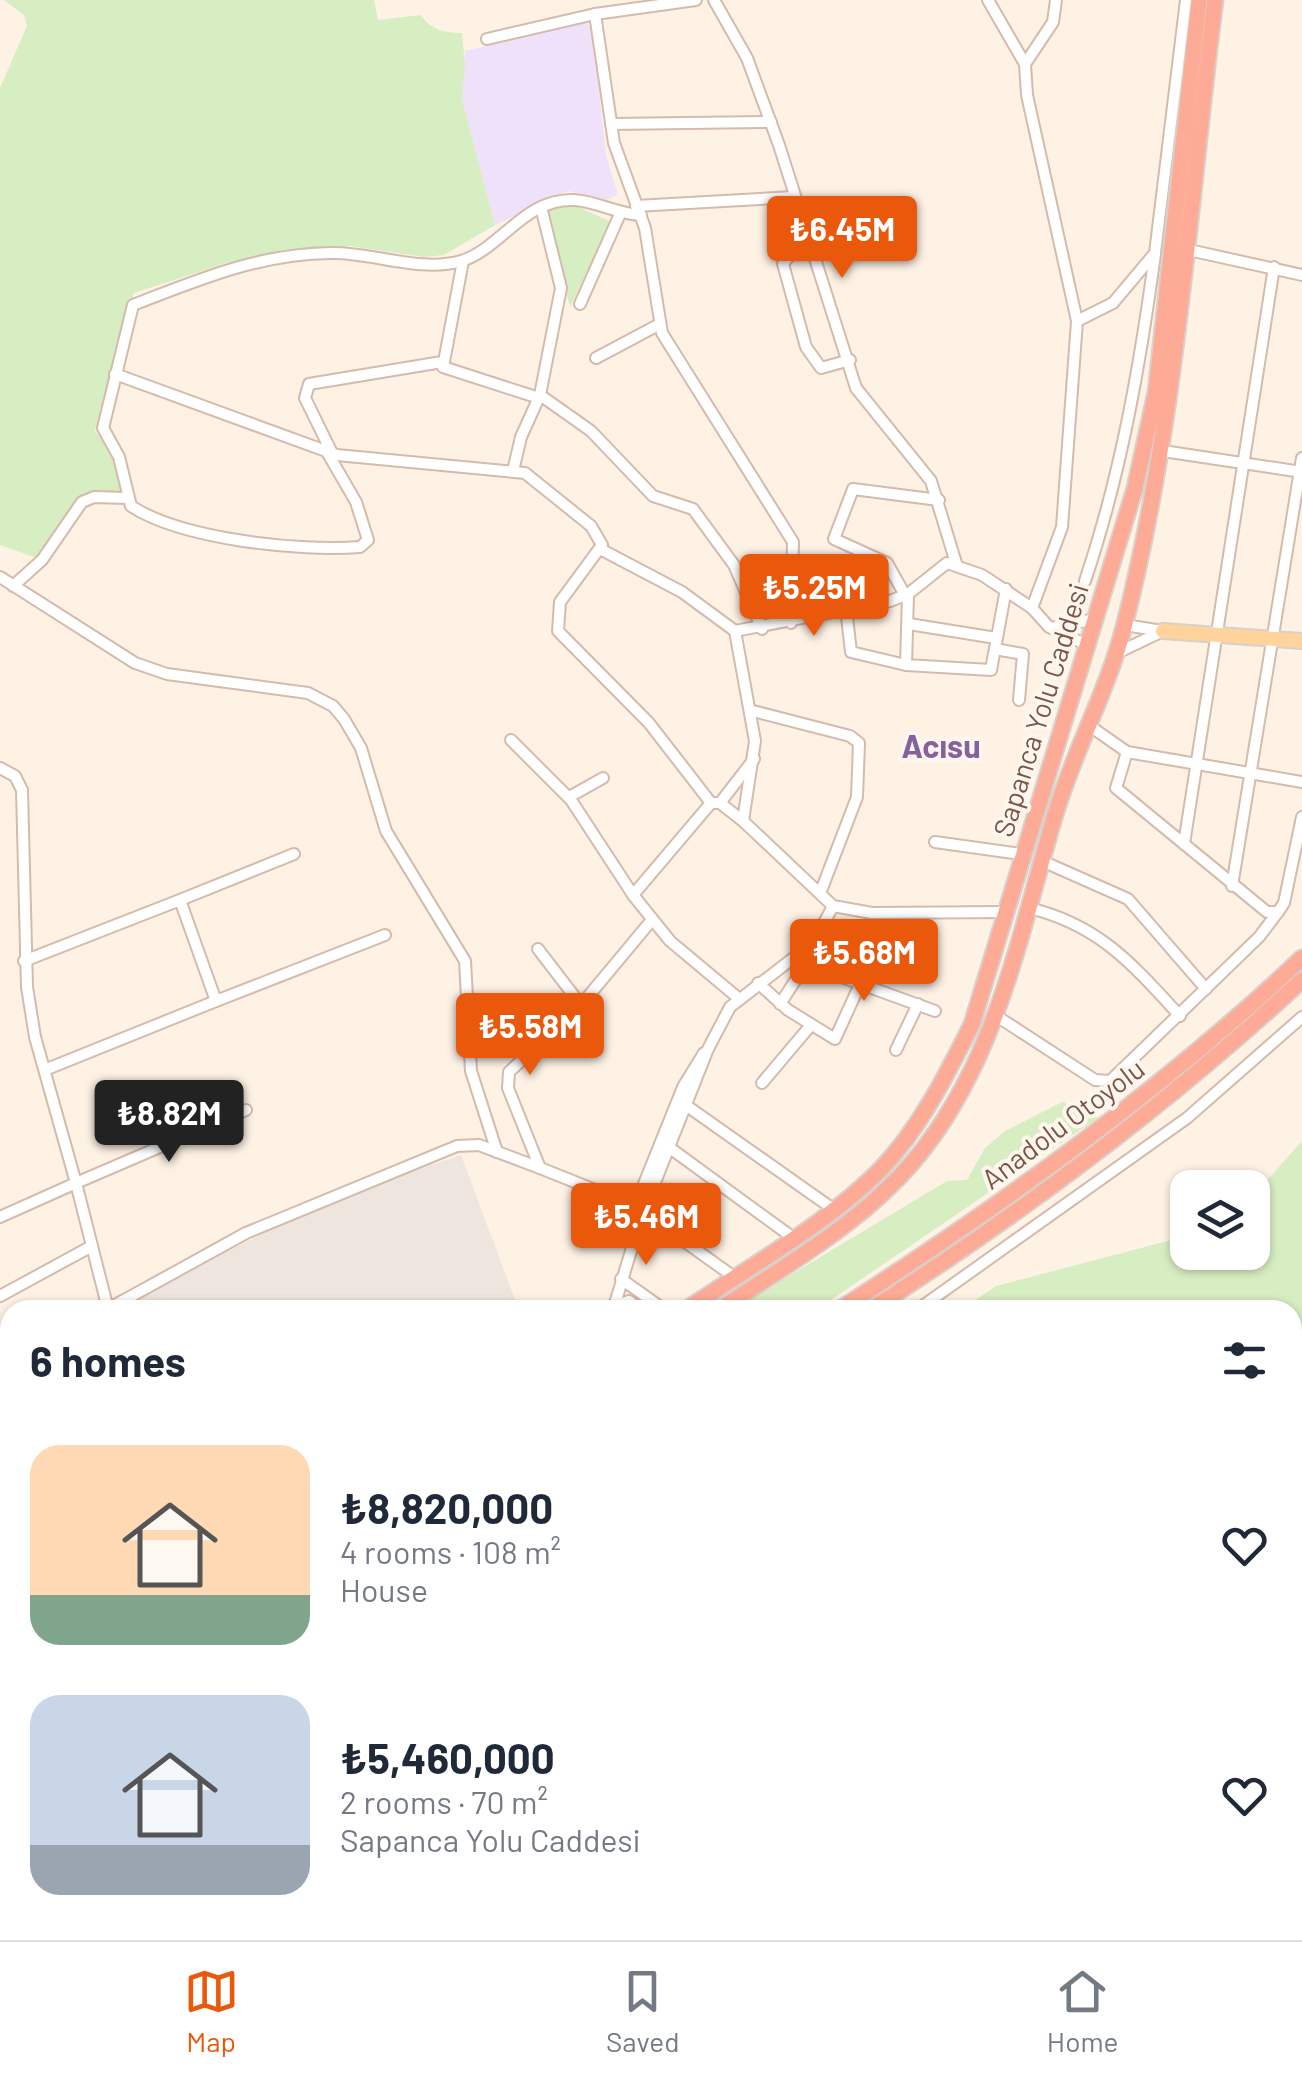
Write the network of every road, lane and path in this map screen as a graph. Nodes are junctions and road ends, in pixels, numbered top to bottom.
1 (696, 0) edge
2 (714, 0) edge
3 (988, 0) edge
4 (1056, 0) edge
5 (1186, 0) edge
6 (1200, 0) edge
7 (1215, 0) edge
8 (595, 14) junction
9 (487, 39) dead end
10 (1025, 64) junction
11 (771, 122) junction
12 (611, 124) junction
13 (794, 197) junction
14 (541, 207) junction
15 (638, 210) junction
16 (620, 214) junction
17 (808, 249) junction
18 (1189, 250) junction
19 (1155, 253) junction
20 (463, 261) junction
21 (1274, 267) junction
22 (1302, 275) edge
23 (580, 304) dead end
24 (1078, 321) junction
25 (660, 324) junction
26 (596, 358) dead end
27 (850, 360) junction
28 (442, 362) junction
29 (115, 374) junction
30 (540, 397) junction
31 (328, 451) junction
32 (1164, 451) junction
33 (1302, 458) edge
34 (1246, 462) junction
35 (513, 471) junction
36 (1301, 472) edge
37 (127, 498) junction
38 (939, 500) junction
39 (602, 550) junction
40 (956, 563) junction
41 (0, 577) edge
42 (1085, 581) dead end
43 (14, 586) junction
44 (1006, 589) junction
45 (906, 594) junction
46 (846, 608) junction
47 (1032, 608) junction
48 (1096, 618) junction
49 (791, 623) junction
50 (908, 624) junction
51 (1125, 625) junction
52 (1050, 626) junction
53 (762, 629) junction
54 (736, 631) junction
55 (1163, 632) junction
56 (1218, 632) junction
57 (1273, 638) junction
58 (1302, 641) edge
59 (995, 643) junction
60 (1087, 646) junction
61 (1116, 654) junction
62 (906, 664) junction
63 (1019, 700) dead end
64 (753, 712) junction
65 (1086, 724) junction
66 (511, 740) dead end
67 (1127, 752) junction
68 (755, 758) junction
69 (1196, 766) junction
70 (0, 768) edge
71 (1251, 774) junction
72 (603, 778) dead end
73 (1302, 782) edge
74 (569, 798) junction
75 (715, 803) junction
76 (1302, 817) edge
77 (743, 821) junction
78 (935, 842) dead end
79 (1184, 844) junction
80 (294, 854) dead end
81 (1022, 854) junction
82 (1042, 861) junction
83 (1232, 886) junction
84 (821, 891) junction
85 (633, 895) junction
86 (180, 900) junction
87 (833, 906) junction
88 (1030, 908) junction
89 (1005, 912) junction
90 (1278, 912) junction
91 (651, 921) junction
92 (385, 935) dead end
93 (538, 949) dead end
94 (804, 958) junction
95 (1302, 958) edge
96 (24, 961) junction
97 (1302, 980) edge
98 (861, 982) junction
99 (758, 983) junction
100 (1206, 989) junction
101 (737, 997) junction
102 (216, 1001) junction
103 (780, 1004) junction
104 (918, 1004) junction
105 (581, 1005) junction
106 (935, 1011) dead end
107 (995, 1014) junction
108 (1180, 1016) junction
109 (1302, 1018) edge
110 (811, 1025) junction
111 (708, 1049) junction
112 (896, 1050) dead end
113 (47, 1068) junction
114 (762, 1083) dead end
115 (687, 1106) junction
116 (246, 1110) dead end
117 (670, 1148) junction
118 (497, 1152) junction
119 (540, 1168) junction
120 (76, 1183) junction
121 (832, 1209) junction
122 (639, 1210) junction
123 (0, 1217) edge
124 (792, 1236) junction
125 (92, 1246) junction
126 (734, 1277) junction
127 (621, 1280) junction
128 (0, 1296) edge
129 (106, 1300) edge
130 (124, 1300) edge
131 (616, 1300) edge
132 (650, 1300) edge
133 (700, 1300) edge
134 (734, 1300) edge
135 (854, 1300) edge
136 (885, 1300) edge
137 (931, 1300) edge

1 - 8 street
2 - 11 street
3 - 10 street
4 - 10 street
5 - 19 street
6 - 48 highway, Sapanca Yolu Caddesi
7 - 18 highway, Sapanca Yolu Caddesi
8 - 9 street
8 - 12 street
10 - 24 street
11 - 12 street
11 - 13 street
12 - 15 street
13 - 15 street
13 - 17 street
14 - 16 street
14 - 20 street
14 - 30 street
15 - 16 street
15 - 25 street
16 - 23 street
17 - 27 street
17 - 27 street
18 - 21 street
18 - 32 highway, Sapanca Yolu Caddesi
19 - 24 street
19 - 42 street
20 - 28 street
20 - 29 street
21 - 22 street
21 - 34 street
24 - 47 street
25 - 26 street
25 - 49 street
27 - 38 street
28 - 30 street
28 - 31 street
29 - 31 street
29 - 37 street
30 - 35 street
30 - 53 street
31 - 35 street
31 - 37 street
32 - 34 street
32 - 51 highway, Sapanca Yolu Caddesi
33 - 36 street
34 - 36 street
34 - 56 street
35 - 39 street
36 - 57 street
37 - 43 street
38 - 40 street
38 - 45 street
39 - 54 street
39 - 75 street
40 - 44 street
40 - 45 street
41 - 43 street
43 - 118 street
44 - 47 street
44 - 59 street
45 - 46 street
45 - 50 street
46 - 49 street
46 - 62 street
47 - 52 street
48 - 51 highway
48 - 52 street
48 - 60 highway, Sapanca Yolu Caddesi
49 - 53 street
50 - 59 street
50 - 62 street
51 - 55 street
51 - 61 highway, Sapanca Yolu Caddesi
52 - 60 street
53 - 54 street
54 - 64 street
55 - 56 main road
55 - 61 street
56 - 57 main road
56 - 69 street
57 - 58 main road
57 - 71 street
59 - 62 street
59 - 63 street
60 - 61 highway
60 - 81 highway, Sapanca Yolu Caddesi
61 - 65 highway, Sapanca Yolu Caddesi
64 - 68 street
64 - 84 street
65 - 67 street
65 - 82 highway, Sapanca Yolu Caddesi
66 - 74 street
67 - 69 street
67 - 79 street
68 - 75 street
68 - 77 street
69 - 71 street
69 - 79 street
70 - 96 street
71 - 73 street
71 - 83 street
72 - 74 street
74 - 85 street
75 - 77 street
75 - 85 street
76 - 90 street
77 - 84 street
78 - 81 street
79 - 83 street
80 - 86 street
81 - 89 highway, Sapanca Yolu Caddesi
82 - 88 highway, Sapanca Yolu Caddesi
82 - 100 street
83 - 90 street
84 - 87 street
85 - 91 street
86 - 96 street
86 - 102 street
87 - 89 street
87 - 94 street
88 - 107 highway, Sapanca Yolu Caddesi
88 - 108 street
89 - 121 highway, Sapanca Yolu Caddesi
90 - 100 street
91 - 101 street
91 - 105 street
92 - 102 street
93 - 105 street
94 - 98 street
94 - 99 street
94 - 103 street
95 - 135 highway, Anadolu Otoyolu
96 - 113 street
97 - 136 highway, Anadolu Otoyolu
98 - 104 street
98 - 110 street
99 - 101 street
99 - 103 street
100 - 108 street
101 - 111 street
102 - 113 street
103 - 110 street
104 - 106 street
104 - 112 street
105 - 119 street
107 - 108 street
107 - 134 highway, Sapanca Yolu Caddesi
109 - 137 street
110 - 114 street
111 - 115 street
111 - 122 street
113 - 120 street
115 - 117 street
115 - 121 street
116 - 120 street
117 - 122 street
117 - 124 street
118 - 119 street
118 - 130 street
119 - 122 street
120 - 123 street
120 - 125 street
121 - 124 highway, Sapanca Yolu Caddesi
122 - 126 street
122 - 127 street
124 - 126 highway, Sapanca Yolu Caddesi
125 - 128 street
125 - 129 street
126 - 133 highway, Sapanca Yolu Caddesi
127 - 131 street
127 - 132 street

